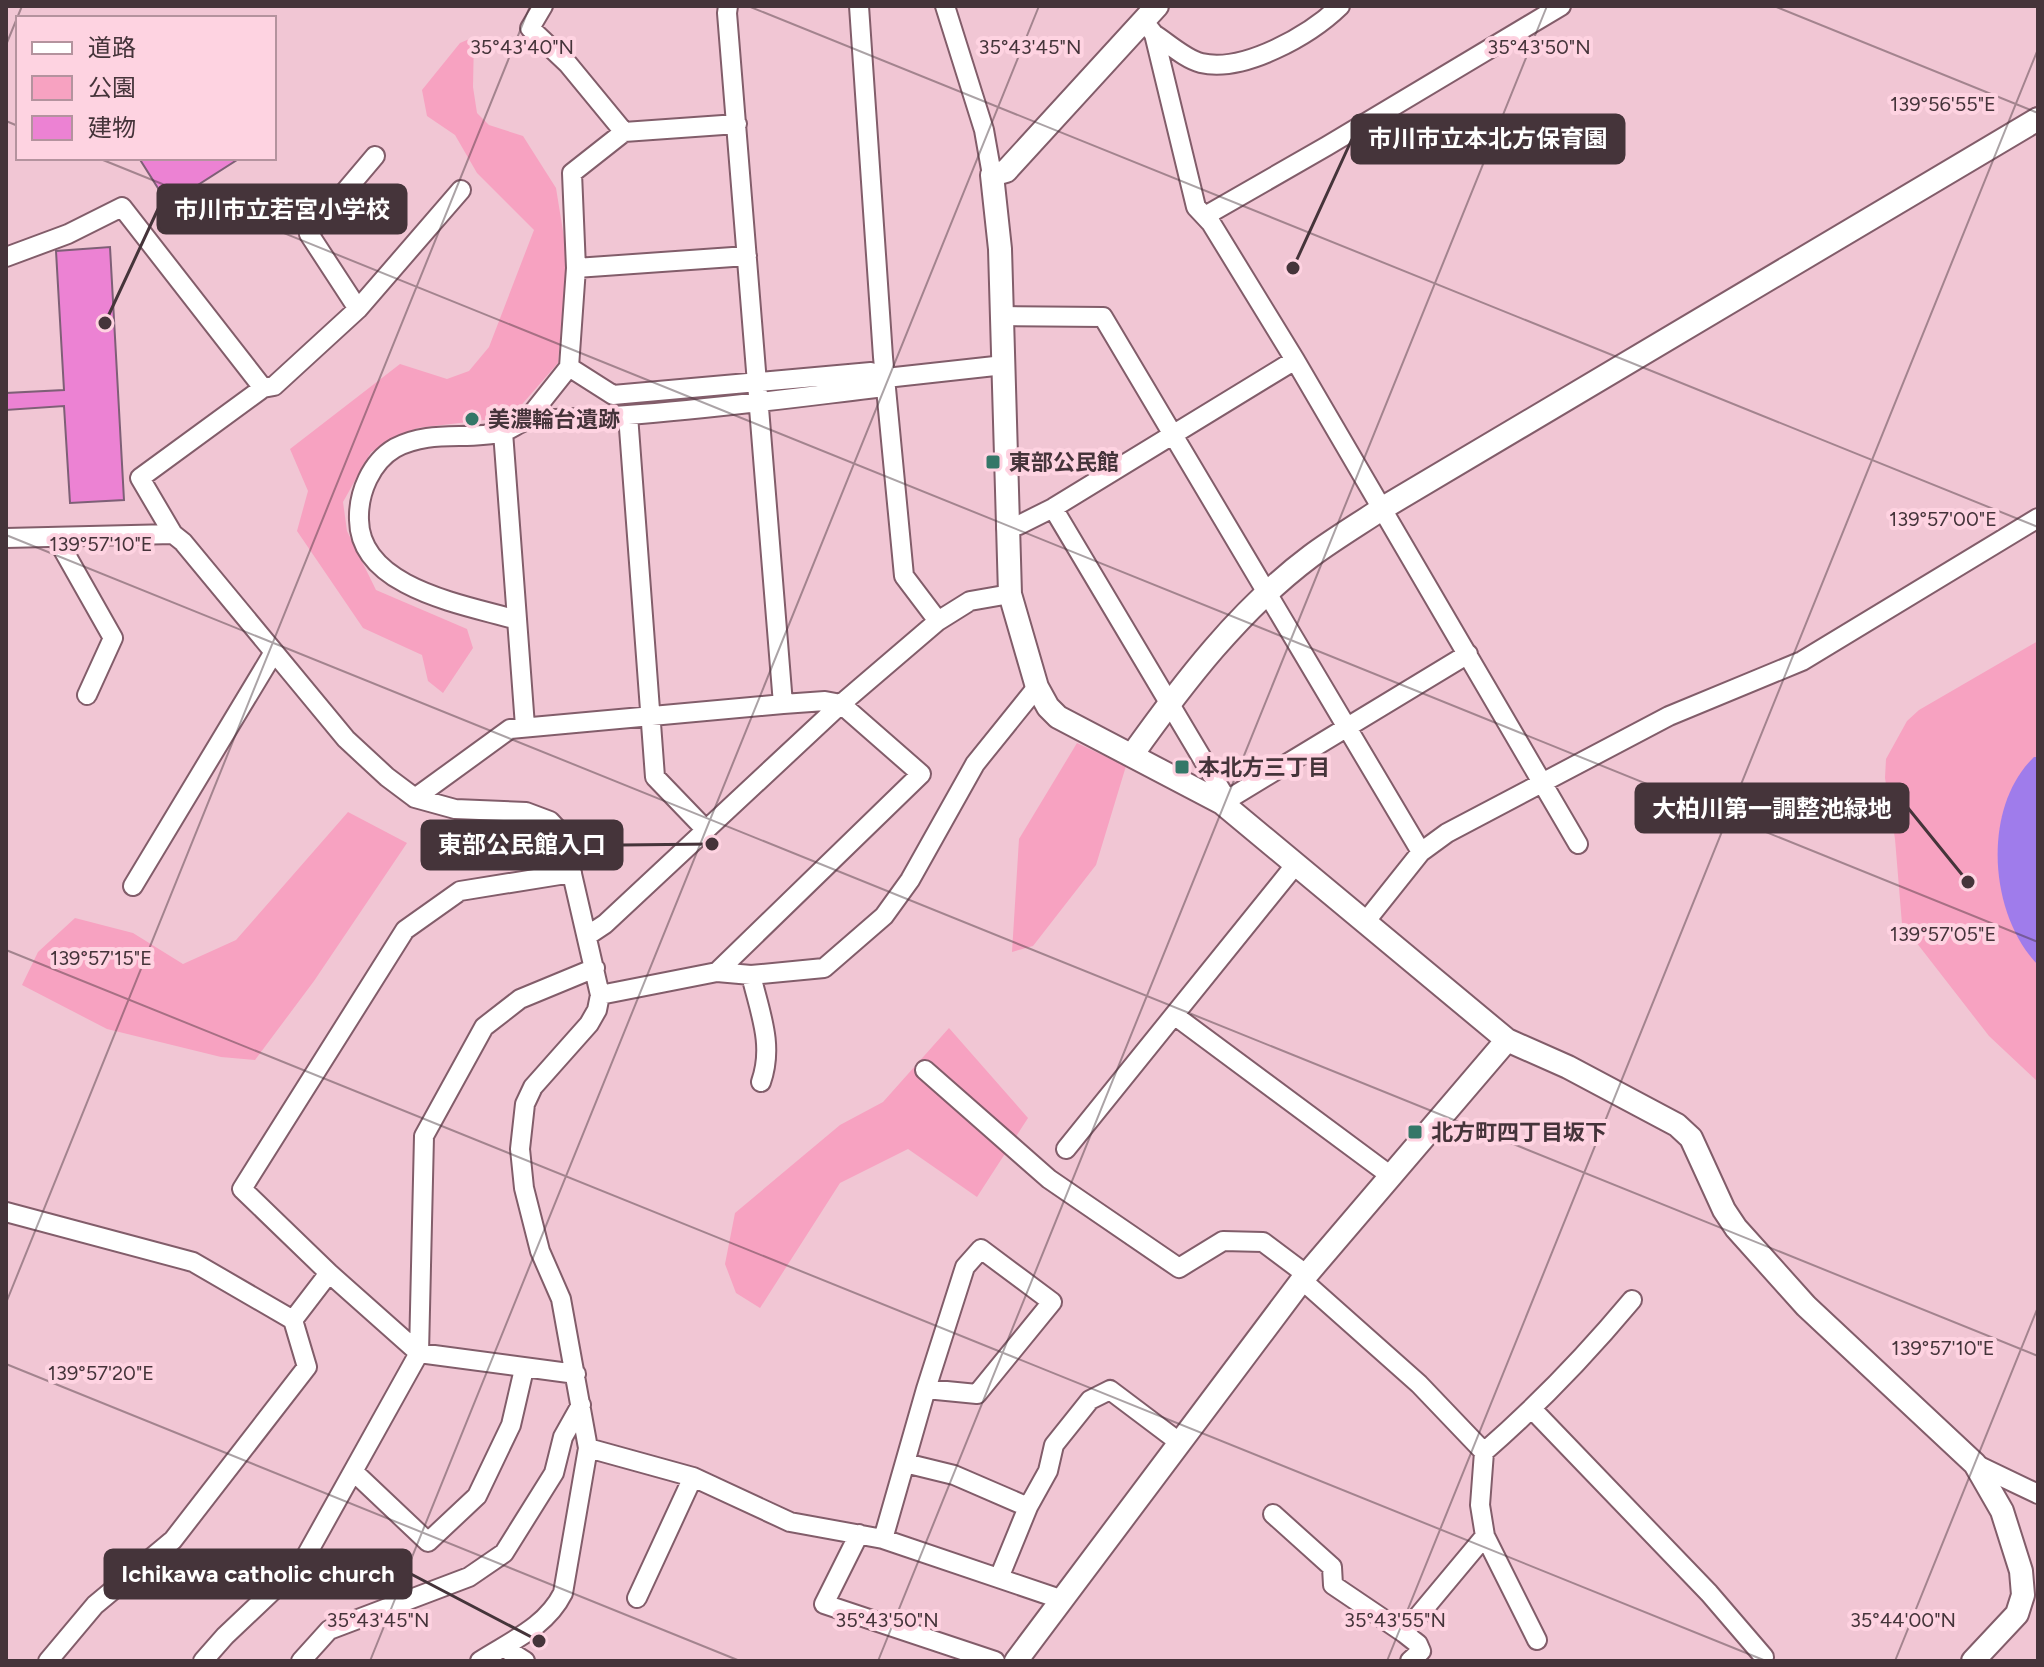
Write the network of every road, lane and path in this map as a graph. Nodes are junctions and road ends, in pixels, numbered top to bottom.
1 (543, 6) edge
2 (728, 6) edge
3 (859, 6) edge
4 (1340, 6) edge
5 (1561, 6) edge
6 (949, 8) edge
7 (1151, 20) edge
8 (2038, 119) edge
9 (737, 124) junction
10 (624, 132) junction
11 (375, 156) dead end
12 (992, 175) junction
13 (461, 190) dead end
14 (1205, 216) junction
15 (747, 256) junction
16 (6, 257) edge
17 (576, 268) junction
18 (358, 309) junction
19 (1002, 316) junction
20 (1295, 360) junction
21 (1004, 365) junction
22 (569, 367) junction
23 (886, 378) junction
24 (263, 388) junction
25 (757, 393) junction
26 (628, 415) junction
27 (526, 421) junction
28 (503, 432) junction
29 (1174, 436) junction
30 (1053, 508) junction
31 (1383, 508) junction
32 (2038, 518) edge
33 (1006, 527) junction
34 (173, 534) junction
35 (6, 538) edge
36 (57, 539) junction
37 (1268, 592) junction
38 (1010, 594) junction
39 (517, 620) junction
40 (938, 621) junction
41 (274, 652) junction
42 (1468, 654) junction
43 (1037, 687) junction
44 (87, 695) dead end
45 (1169, 702) junction
46 (783, 704) junction
47 (841, 704) junction
48 (651, 714) junction
49 (525, 726) junction
50 (1348, 728) junction
51 (1132, 755) junction
52 (1542, 782) junction
53 (415, 798) junction
54 (1224, 801) junction
55 (706, 830) junction
56 (1578, 844) dead end
57 (1421, 852) junction
58 (1296, 864) junction
59 (572, 873) junction
60 (133, 886) dead end
61 (1366, 921) junction
62 (587, 936) junction
63 (595, 968) junction
64 (717, 972) junction
65 (751, 975) junction
66 (600, 995) junction
67 (1174, 1015) junction
68 (1507, 1040) junction
69 (925, 1070) dead end
70 (761, 1082) dead end
71 (1066, 1149) dead end
72 (1391, 1176) junction
73 (6, 1212) edge
74 (329, 1273) junction
75 (1304, 1278) junction
76 (1632, 1300) dead end
77 (293, 1320) junction
78 (419, 1353) junction
79 (524, 1369) junction
80 (576, 1374) junction
81 (926, 1389) junction
82 (581, 1405) junction
83 (1533, 1410) junction
84 (1179, 1442) junction
85 (588, 1448) junction
86 (1484, 1452) junction
87 (905, 1463) junction
88 (1975, 1464) junction
89 (354, 1472) junction
90 (693, 1477) junction
91 (2038, 1494) edge
92 (1028, 1507) junction
93 (1273, 1514) dead end
94 (859, 1534) junction
95 (1485, 1536) junction
96 (883, 1539) junction
97 (999, 1578) junction
98 (637, 1598) dead end
99 (1063, 1600) junction
100 (1404, 1633) junction
101 (1537, 1640) dead end
102 (503, 1647) junction
103 (1764, 1657) dead end
104 (48, 1661) edge
105 (203, 1661) edge
106 (301, 1661) edge
107 (480, 1661) edge
108 (525, 1661) edge
109 (995, 1661) edge
110 (1016, 1661) edge
111 (1410, 1661) edge
112 (1973, 1661) edge

1 - 10 street
2 - 9 street
3 - 23 street
4 - 7 street
5 - 14 street
6 - 12 street
7 - 12 street
7 - 14 street
8 - 31 street
9 - 10 street
9 - 15 street
10 - 17 street
11 - 18 street
12 - 19 street
13 - 18 street
14 - 20 street
15 - 17 street
15 - 25 street
16 - 24 street
17 - 22 street
18 - 24 street
19 - 21 street
19 - 29 street
20 - 29 street
20 - 31 street
21 - 23 street
21 - 33 street
22 - 25 street
22 - 27 street
23 - 25 street
23 - 40 street
24 - 34 street
25 - 26 street
25 - 46 street
26 - 27 street
26 - 48 street
27 - 28 street
28 - 39 street
28 - 39 street
29 - 30 street
29 - 37 street
30 - 33 street
30 - 45 street
31 - 37 street
31 - 42 street
32 - 52 street
33 - 38 street
34 - 36 street
34 - 41 street
35 - 36 street
36 - 44 street
37 - 45 street
37 - 50 street
38 - 40 street
38 - 43 street
39 - 49 street
40 - 47 street
41 - 53 street
41 - 60 street
42 - 50 street
42 - 52 street
43 - 51 street
43 - 65 street
45 - 51 street
45 - 54 street
46 - 47 street
46 - 48 street
47 - 55 street
47 - 64 street
48 - 49 street
48 - 55 street
49 - 53 street
50 - 54 street
50 - 57 street
51 - 54 street
52 - 56 street
52 - 57 street
53 - 59 street
54 - 58 street
55 - 62 street
57 - 61 street
58 - 61 street
58 - 67 street
59 - 62 street
59 - 74 street
61 - 68 street
62 - 63 street
63 - 66 street
63 - 78 street
64 - 65 street
64 - 66 street
65 - 70 street
66 - 80 street
67 - 71 street
67 - 72 street
68 - 72 street
68 - 88 street
69 - 75 street
72 - 75 street
73 - 77 street
74 - 77 street
74 - 78 street
75 - 84 street
75 - 86 street
76 - 83 street
77 - 104 street
78 - 79 street
78 - 89 street
79 - 80 street
79 - 89 street
80 - 82 street
81 - 81 street
81 - 87 street
82 - 85 street
82 - 106 street
83 - 86 street
83 - 103 street
84 - 92 street
84 - 99 street
85 - 90 street
85 - 102 street
86 - 95 street
87 - 92 street
87 - 96 street
88 - 91 street
88 - 112 street
89 - 105 street
90 - 94 street
90 - 98 street
92 - 97 street
93 - 100 street
94 - 96 street
94 - 109 street
95 - 100 street
95 - 101 street
96 - 97 street
97 - 99 street
99 - 110 street
100 - 111 street
102 - 107 street
102 - 108 street

